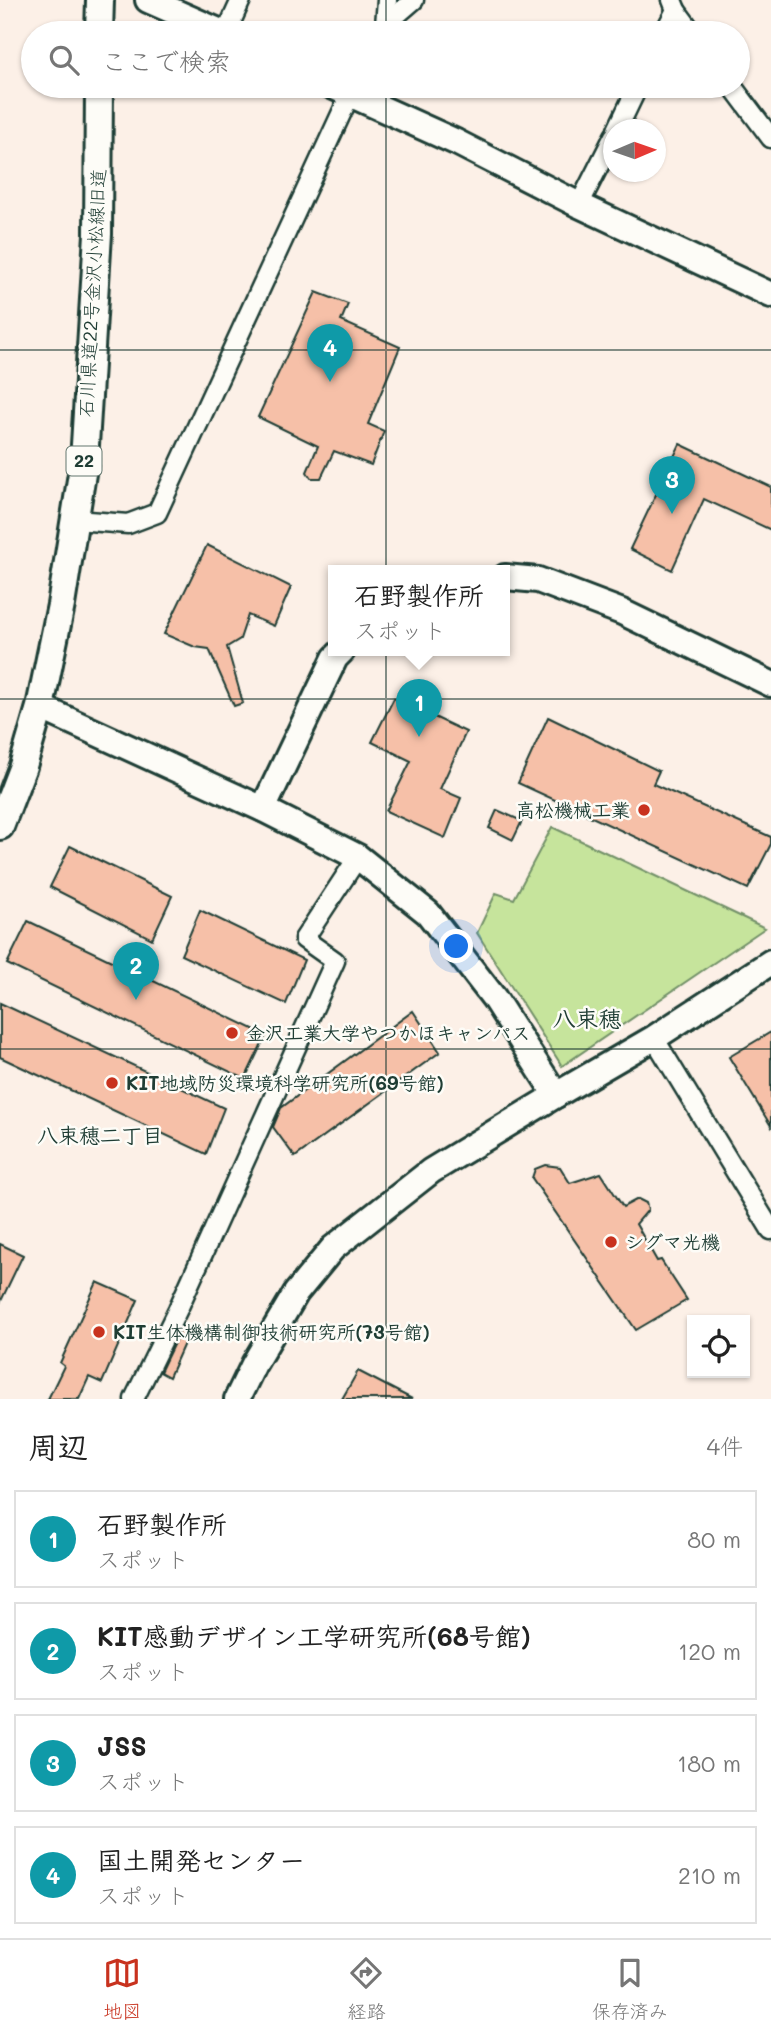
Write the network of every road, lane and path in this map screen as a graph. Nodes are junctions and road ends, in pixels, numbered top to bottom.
1 (100, 0) edge
2 (148, 0) edge
3 (241, 0) edge
4 (387, 0) edge
5 (414, 0) edge
6 (674, 5) edge
7 (99, 21) edge
8 (197, 21) edge
9 (231, 21) edge
10 (384, 21) edge
11 (392, 21) edge
12 (685, 21) edge
13 (99, 98) edge
14 (341, 98) edge
15 (364, 98) edge
16 (632, 98) edge
17 (741, 98) edge
18 (622, 119) edge
19 (771, 138) edge
20 (603, 158) edge
21 (579, 205) junction
22 (770, 292) edge
23 (75, 520) junction
24 (510, 577) edge
25 (337, 656) edge
26 (771, 684) edge
27 (40, 707) junction
28 (263, 809) junction
29 (0, 826) edge
30 (358, 857) junction
31 (771, 962) edge
32 (654, 1038) junction
33 (556, 1095) junction
34 (771, 1230) edge
35 (134, 1399) edge
36 (237, 1399) edge

1 - 7 main road
2 - 8 street
3 - 9 street
4 - 10 street
5 - 11 street
6 - 12 street
13 - 23 main road, 石川県道22号金沢小松線旧道 / 22
14 - 23 street
15 - 21 street
16 - 18 street
17 - 19 street
20 - 21 street
21 - 22 street
23 - 27 main road, 石川県道22号金沢小松線旧道 / 22
24 - 26 street
25 - 28 street
27 - 28 street
27 - 29 main road, 石川県道22号金沢小松線旧道 / 22
28 - 30 street
30 - 33 street
30 - 35 street
31 - 32 street
32 - 33 street
32 - 34 street
33 - 36 street

